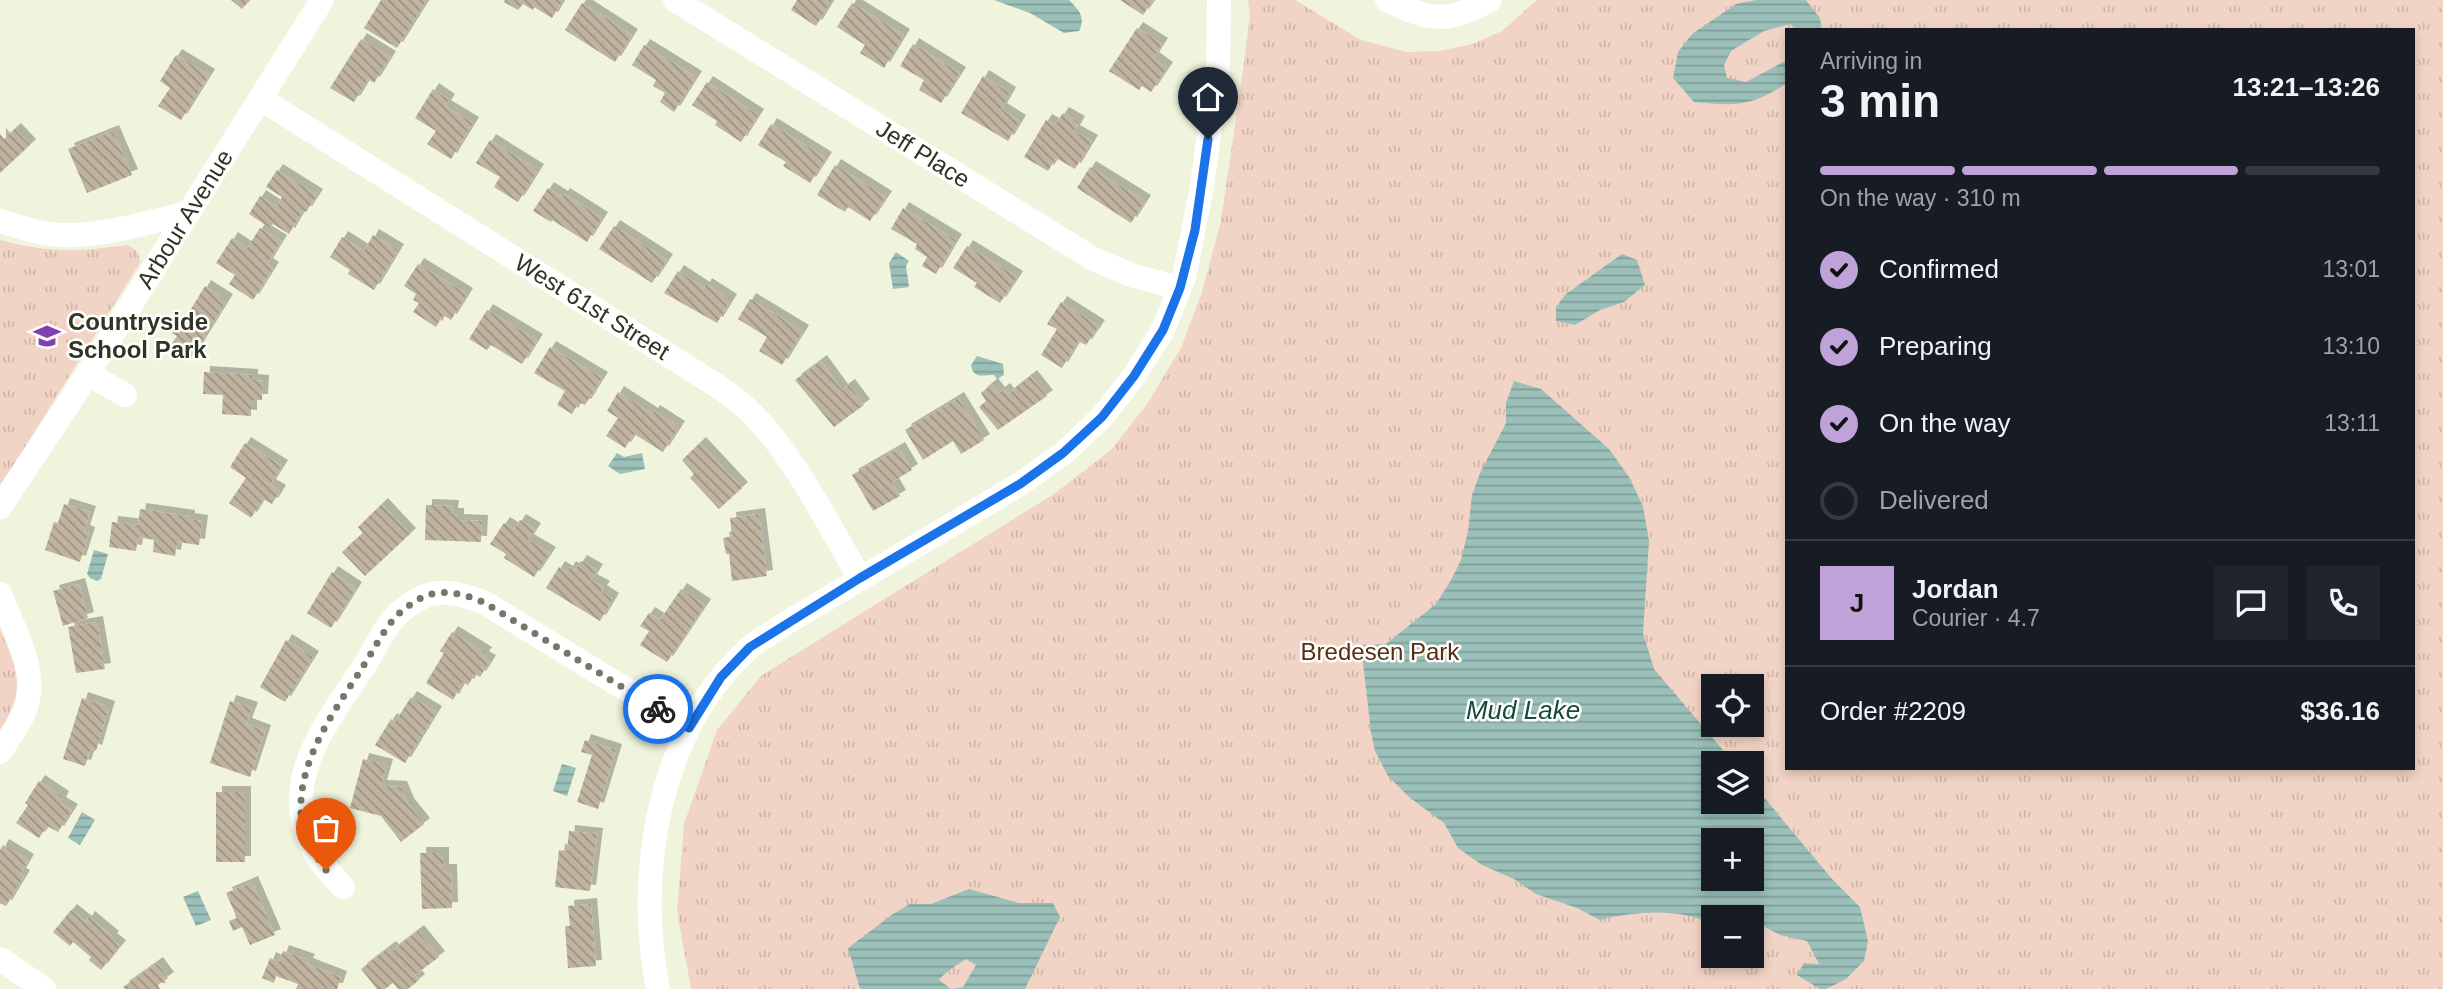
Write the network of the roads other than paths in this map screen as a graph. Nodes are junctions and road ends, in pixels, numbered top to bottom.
1 (322, 0) edge
2 (675, 0) edge
3 (1219, 0) edge
4 (1387, 0) edge
5 (1490, 0) edge
6 (261, 99) junction
7 (188, 213) junction
8 (0, 221) edge
9 (1180, 288) junction
10 (88, 374) junction
11 (125, 395) dead end
12 (0, 507) edge
13 (860, 578) junction
14 (0, 594) edge
15 (689, 728) junction
16 (0, 752) edge
17 (343, 887) dead end
18 (0, 959) edge
19 (44, 989) edge
20 (658, 989) edge

1 - 6 street, Arbour Avenue
2 - 9 street, Jeff Place
3 - 9 street
4 - 5 street
6 - 7 street, Arbour Avenue
6 - 13 street, West 61st Street
7 - 8 street
7 - 10 street, Arbour Avenue
9 - 13 street
10 - 11 street
10 - 12 street, Arbour Avenue
13 - 15 street
14 - 16 street
15 - 17 street
15 - 20 street
18 - 19 street

